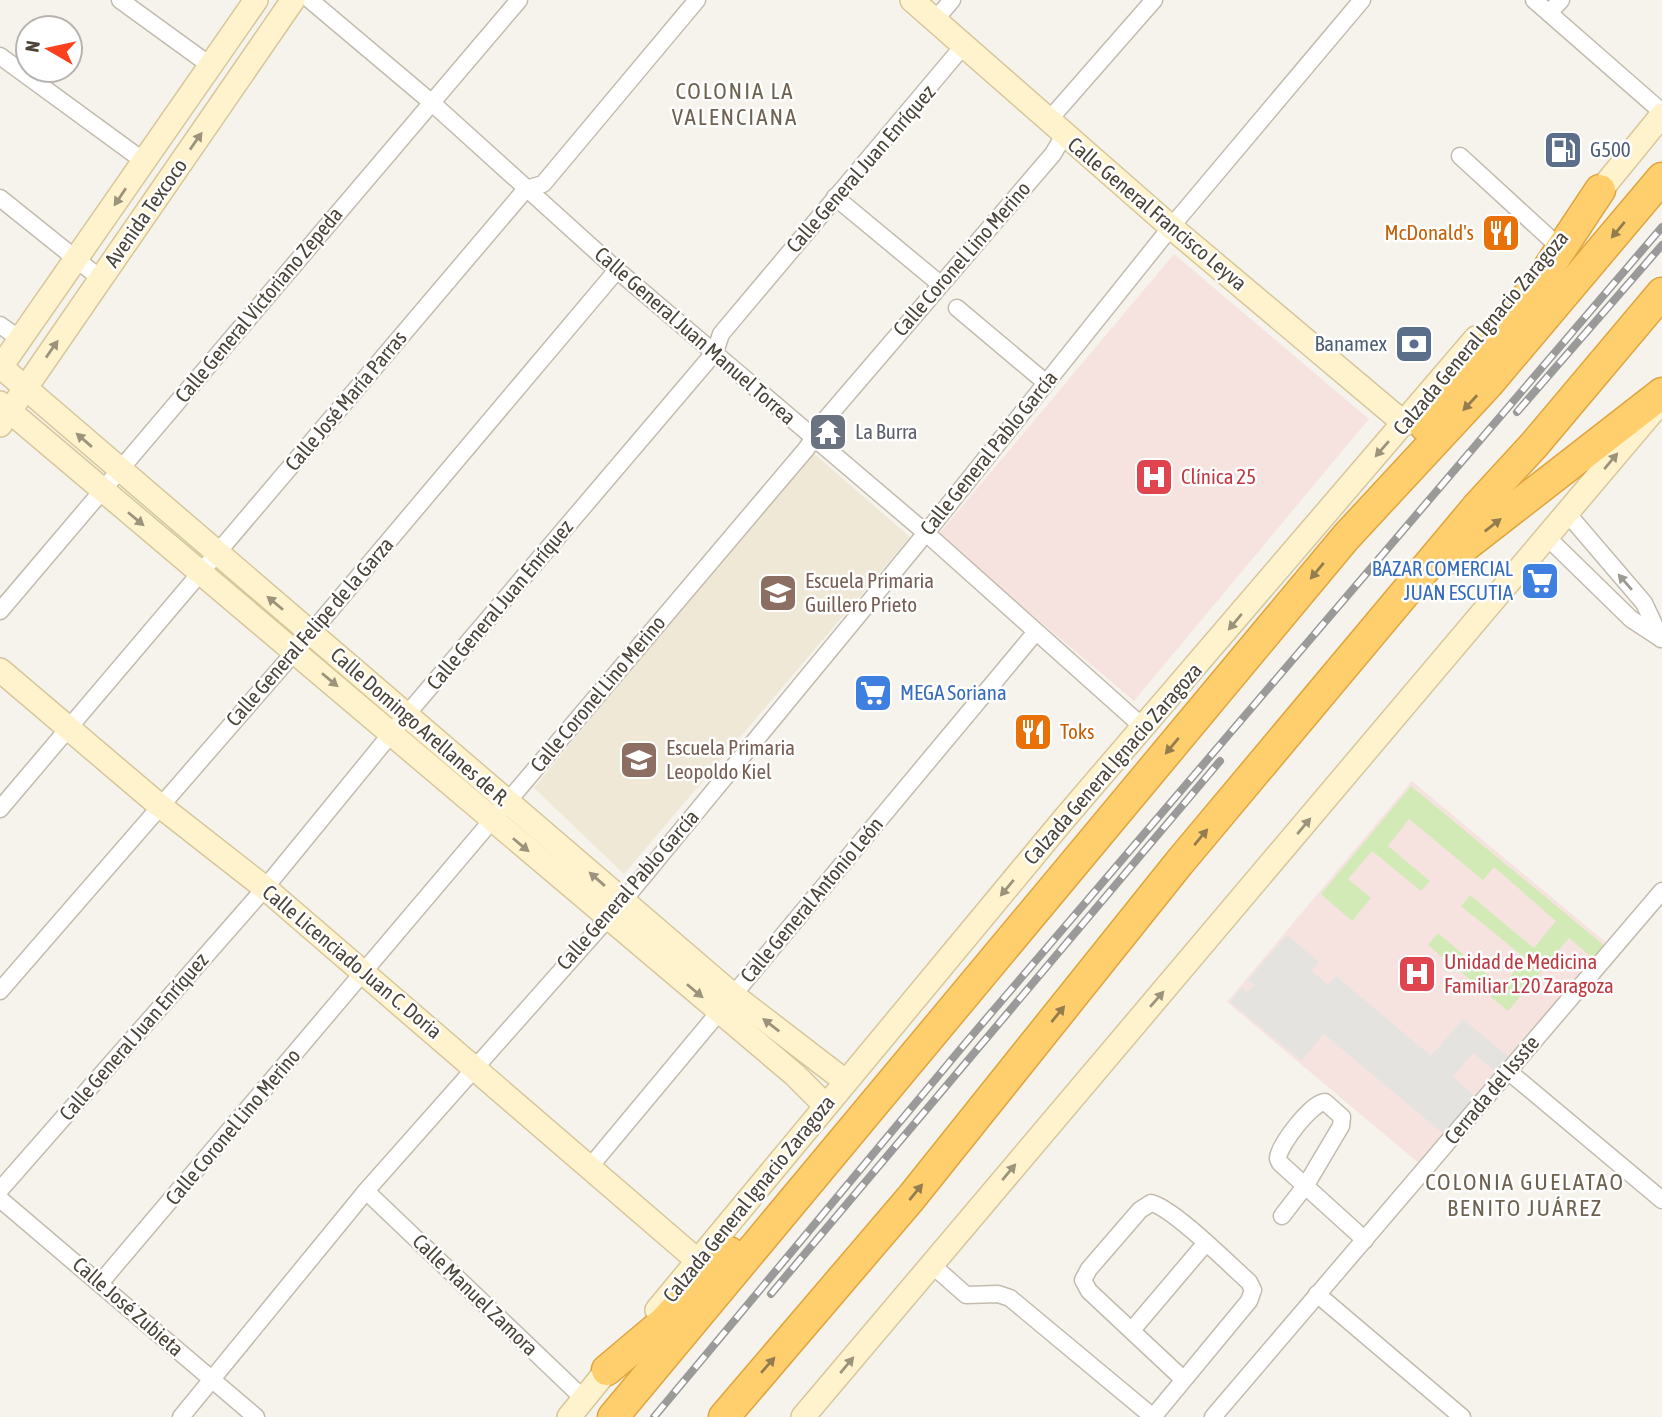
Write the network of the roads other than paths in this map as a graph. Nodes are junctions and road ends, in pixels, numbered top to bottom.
1 (120, 0) edge
2 (256, 0) edge
3 (293, 0) edge
4 (310, 0) edge
5 (519, 0) edge
6 (697, 0) edge
7 (912, 0) edge
8 (952, 0) edge
9 (1154, 0) edge
10 (1362, 0) edge
11 (1534, 0) edge
12 (1561, 0) edge
13 (1549, 13) junction
14 (935, 20) junction
15 (964, 45) junction
16 (0, 56) edge
17 (211, 66) junction
18 (431, 102) junction
19 (1662, 114) edge
20 (1056, 128) junction
21 (1460, 156) dead end
22 (145, 162) junction
23 (1662, 178) edge
24 (526, 189) junction
25 (1600, 190) junction
26 (835, 197) junction
27 (0, 198) edge
28 (1171, 228) junction
29 (1556, 244) junction
30 (77, 261) junction
31 (617, 270) junction
32 (101, 279) junction
33 (940, 284) junction
34 (1662, 293) edge
35 (957, 308) dead end
36 (0, 325) edge
37 (20, 339) junction
38 (715, 352) junction
39 (0, 367) edge
40 (1045, 382) junction
41 (25, 388) junction
42 (1662, 393) edge
43 (1662, 400) edge
44 (3, 413) edge
45 (1405, 424) junction
46 (815, 438) junction
47 (119, 470) junction
48 (102, 490) junction
49 (1567, 513) junction
50 (926, 533) junction
51 (1346, 537) junction
52 (1547, 537) junction
53 (217, 553) junction
54 (199, 572) junction
55 (1401, 598) junction
56 (0, 611) edge
57 (311, 633) junction
58 (1035, 633) junction
59 (1662, 639) edge
60 (295, 650) junction
61 (0, 670) edge
62 (408, 713) junction
63 (1143, 727) junction
64 (68, 729) junction
65 (393, 733) junction
66 (509, 803) junction
67 (159, 805) junction
68 (0, 809) edge
69 (492, 820) junction
70 (265, 888) junction
71 (1662, 891) edge
72 (615, 908) junction
73 (363, 974) junction
74 (0, 991) edge
75 (727, 1004) junction
76 (809, 1055) junction
77 (475, 1066) junction
78 (1508, 1071) junction
79 (795, 1075) junction
80 (845, 1081) junction
81 (825, 1105) junction
82 (589, 1168) junction
83 (816, 1175) junction
84 (1306, 1185) junction
85 (0, 1190) edge
86 (366, 1191) junction
87 (0, 1199) edge
88 (1662, 1200) edge
89 (1282, 1216) dead end
90 (1365, 1240) junction
91 (1205, 1244) junction
92 (698, 1261) junction
93 (932, 1265) junction
94 (101, 1282) junction
95 (1317, 1294) junction
96 (1132, 1330) junction
97 (607, 1370) junction
98 (1183, 1379) junction
99 (212, 1380) junction
100 (584, 1399) junction
101 (181, 1417) edge
102 (256, 1417) edge
103 (569, 1417) edge
104 (613, 1417) edge
105 (724, 1417) edge
106 (803, 1417) edge
107 (1153, 1417) edge
108 (1213, 1417) edge
109 (1462, 1417) edge

1 - 17 street
2 - 17 main road, Avenida Texcoco
32 -> 3 main road, Avenida Texcoco
4 - 18 street, Calle General Juan Manuel Torrea
5 - 18 street, Calle General Victoriano Zepeda
6 - 24 street, Calle José María Parras
7 - 14 main road, Calle General Francisco Leyva
8 - 14 street
9 - 20 street, Calle Coronel Lino Merino
10 - 28 street, Calle General Pablo García
11 - 13 street
12 - 13 street
13 - 19 street
14 - 15 main road, Calle General Francisco Leyva
15 - 20 main road, Calle General Francisco Leyva
15 - 26 street, Calle General Juan Enríquez
16 - 22 street
17 - 22 main road, Avenida Texcoco
18 - 24 street, Calle General Juan Manuel Torrea
18 - 47 street, Calle General Victoriano Zepeda
19 - 25 main road, Calzada General Ignacio Zaragoza
20 - 28 main road, Calle General Francisco Leyva
20 - 33 street, Calle Coronel Lino Merino
21 - 29 street
22 -> 30 main road, Avenida Texcoco
23 -> 51 highway, Calzada General Ignacio Zaragoza
24 - 31 street, Calle General Juan Manuel Torrea
24 - 53 street, Calle José María Parras
25 - 29 main road, Calzada General Ignacio Zaragoza
25 - 51 highway
26 - 33 street
26 - 38 street, Calle General Juan Enríquez
27 - 30 street
28 - 40 street, Calle General Pablo García
28 - 45 main road, Calle General Francisco Leyva
29 - 45 main road, Calzada General Ignacio Zaragoza
30 - 32 street
30 - 37 main road, Avenida Texcoco
31 - 38 street, Calle General Juan Manuel Torrea
31 - 57 street, Calle General Felipe de la Garza
41 -> 32 main road, Avenida Texcoco
33 - 46 street, Calle Coronel Lino Merino
34 - 55 highway
35 - 40 street
36 - 37 street
37 - 39 main road, Avenida Texcoco
38 - 46 street, Calle General Juan Manuel Torrea
38 - 62 street, Calle General Juan Enríquez
39 - 41 main road, Calle Domingo Arellanes de R.
40 - 50 street, Calle General Pablo García
41 - 44 main road, Avenida Texcoco
47 -> 41 main road, Calle Domingo Arellanes de R.
55 -> 42 highway
49 -> 43 main road
44 - 48 main road, Calle Domingo Arellanes de R.
45 -> 63 main road, Calzada General Ignacio Zaragoza
46 - 50 street, Calle General Juan Manuel Torrea
46 - 66 street, Calle Coronel Lino Merino
47 - 48 street, Calle General Victoriano Zepeda
47 - 53 main road, Calle Domingo Arellanes de R.
48 -> 54 main road, Calle Domingo Arellanes de R.
48 - 56 street, Calle General Victoriano Zepeda
49 - 52 main road
59 -> 49 street
50 - 58 street, Calle General Juan Manuel Torrea
50 - 72 street, Calle General Pablo García
51 -> 83 highway, Calzada General Ignacio Zaragoza
52 - 59 street
93 -> 52 main road
53 - 54 street, Calle José María Parras
57 -> 53 main road, Calle Domingo Arellanes de R.
54 - 60 main road, Calle Domingo Arellanes de R.
54 - 64 street, Calle José María Parras
105 -> 55 highway
57 - 60 street, Calle General Felipe de la Garza
57 - 62 main road, Calle Domingo Arellanes de R.
58 - 63 street, Calle General Juan Manuel Torrea
58 - 75 street, Calle General Antonio León
60 -> 65 main road, Calle Domingo Arellanes de R.
60 - 67 street, Calle General Felipe de la Garza
61 - 64 main road, Calle Licenciado Juan C. Doria
62 - 65 street, Calle General Juan Enríquez
62 - 66 main road, Calle Domingo Arellanes de R.
63 -> 80 main road, Calzada General Ignacio Zaragoza
64 - 67 main road, Calle Licenciado Juan C. Doria
64 - 68 street, Calle José María Parras
65 - 69 main road, Calle Domingo Arellanes de R.
65 - 70 street, Calle General Juan Enríquez
66 - 69 street, Calle Coronel Lino Merino
72 -> 66 main road, Calle Domingo Arellanes de R.
67 - 70 main road, Calle Licenciado Juan C. Doria
67 - 74 street, Calle General Felipe de la Garza
69 -> 72 main road, Calle Domingo Arellanes de R.
69 - 73 street, Calle Coronel Lino Merino
70 - 73 main road, Calle Licenciado Juan C. Doria
70 - 85 street, Calle General Juan Enríquez
71 - 78 street, Cerrada del Issste
72 - 75 main road, Calle Domingo Arellanes de R.
72 - 77 street, Calle General Pablo García
73 - 77 main road, Calle Licenciado Juan C. Doria
73 - 94 street, Calle Coronel Lino Merino
76 -> 75 main road, Calle Domingo Arellanes de R.
75 - 79 main road, Calle Domingo Arellanes de R.
75 - 82 street, Calle General Antonio León
76 - 79 main road
76 - 80 main road, Calle Domingo Arellanes de R.
77 - 82 main road, Calle Licenciado Juan C. Doria
77 - 86 street, Calle General Pablo García
78 - 88 street
78 - 90 street, Cerrada del Issste
79 - 81 main road, Calle Domingo Arellanes de R.
80 - 81 main road, Calzada General Ignacio Zaragoza
81 - 92 main road, Calzada General Ignacio Zaragoza
82 - 92 main road, Calle Licenciado Juan C. Doria
83 - 97 highway
83 - 104 highway, Calzada General Ignacio Zaragoza
84 - 84 street
84 - 89 street
84 - 90 street
86 - 99 street, Calle General Pablo García
86 - 100 street, Calle Manuel Zamora
87 - 94 street, Calle José Zubieta
90 - 95 street, Cerrada del Issste
91 - 96 street
91 - 96 street
91 - 98 street
92 - 97 main road, Calzada General Ignacio Zaragoza
106 -> 93 main road
93 - 107 street
94 - 99 street, Calle José Zubieta
95 - 108 street, Cerrada del Issste
95 - 109 street
96 - 98 street
97 - 100 main road, Calzada General Ignacio Zaragoza
98 - 107 street
99 - 101 street, Calle General Pablo García
99 - 102 street, Calle José Zubieta
100 - 103 main road, Calzada General Ignacio Zaragoza

